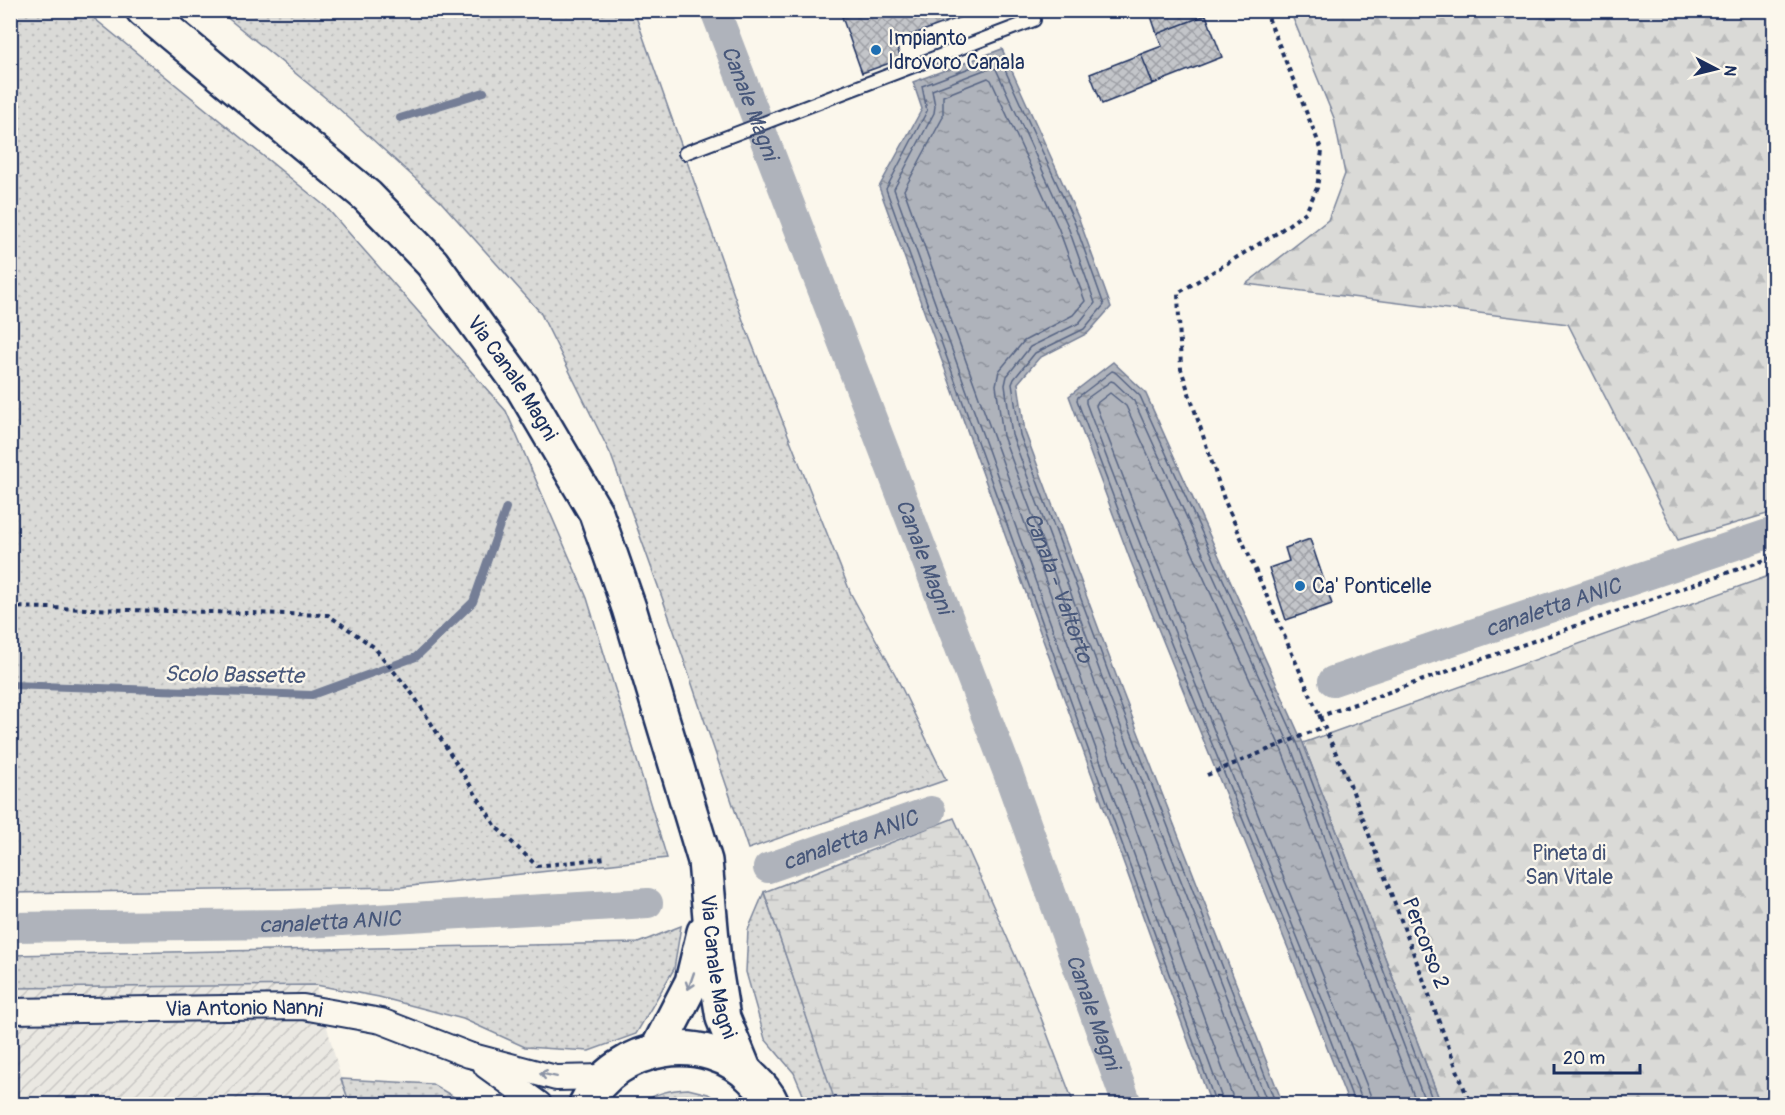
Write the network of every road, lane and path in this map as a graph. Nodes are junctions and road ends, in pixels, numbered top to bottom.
1 (143, 10) edge
2 (1031, 10) edge
3 (1265, 10) edge
4 (685, 153) dead end
5 (1774, 557) edge
6 (10, 607) edge
7 (1318, 717) junction
8 (1323, 727) junction
9 (1207, 775) dead end
10 (606, 858) dead end
11 (705, 861) junction
12 (10, 1011) edge
13 (657, 1050) junction
14 (469, 1055) junction
15 (744, 1069) junction
16 (606, 1077) junction
17 (539, 1104) edge
18 (586, 1104) edge
19 (772, 1104) edge
20 (1470, 1104) edge

1 - 11 main road, Via Canale Magni
2 - 4 lane
3 - 7 path, Percorso 2
5 - 7 path
6 - 10 path
7 - 8 path, Percorso 2
8 - 9 path
8 - 20 path, Percorso 2
11 -> 13 main road, Via Canale Magni
11 - 15 main road, Via Canale Magni
12 - 14 street, Via Antonio Nanni
13 - 15 main road
13 - 16 main road
16 -> 14 street, Via Antonio Nanni
14 - 17 street, Via Antonio Nanni
15 - 19 main road
16 - 18 main road

